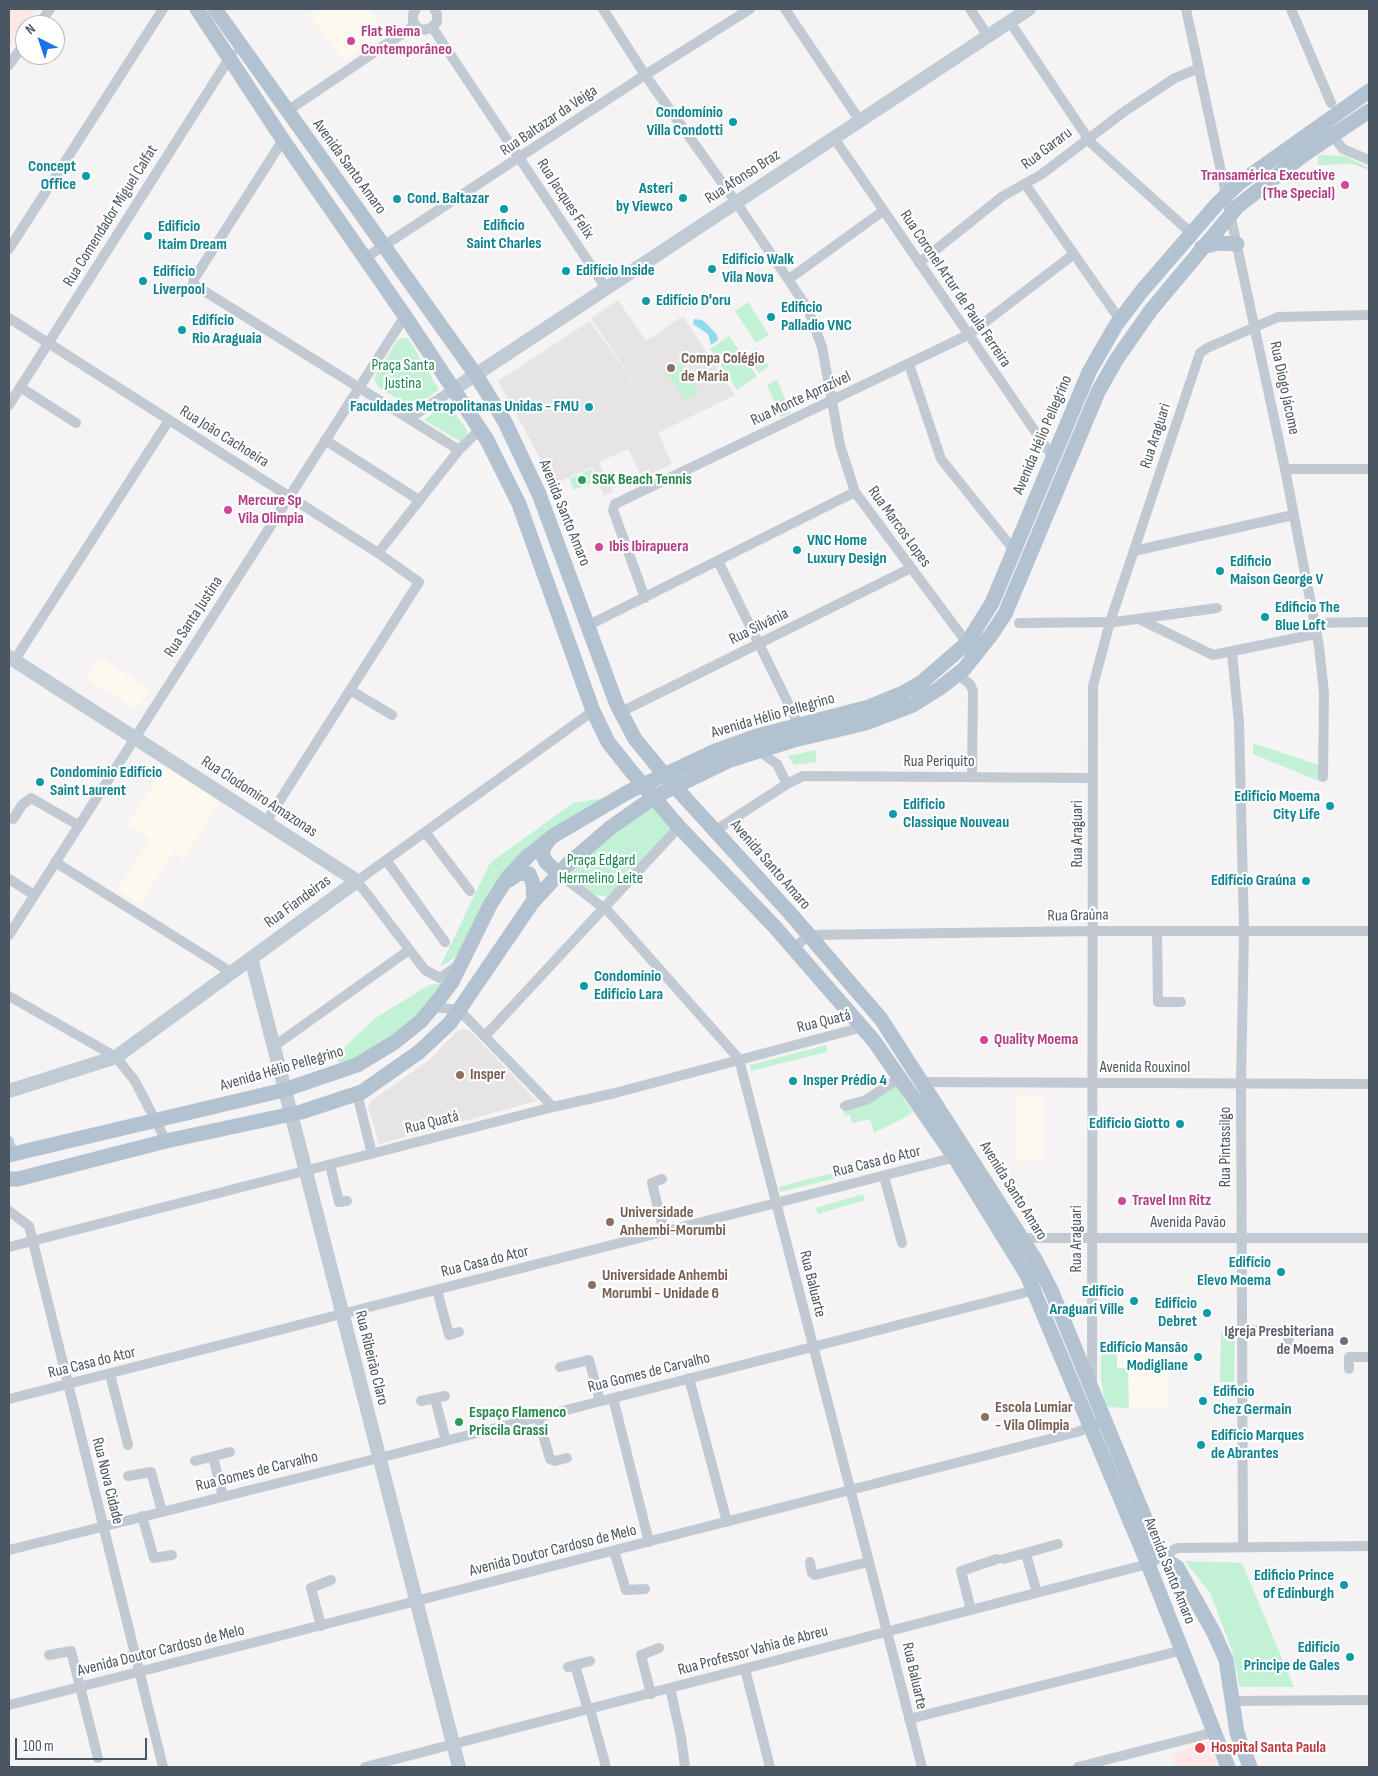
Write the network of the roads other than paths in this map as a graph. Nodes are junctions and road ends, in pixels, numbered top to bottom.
1 (163, 9) edge
2 (197, 9) edge
3 (215, 9) edge
4 (416, 9) edge
5 (603, 9) edge
6 (750, 9) edge
7 (785, 9) edge
8 (970, 9) edge
9 (1030, 9) edge
10 (1186, 9) edge
11 (1292, 9) edge
12 (436, 10) edge
13 (1010, 22) junction
14 (415, 25) junction
15 (432, 28) junction
16 (988, 36) junction
17 (238, 42) junction
18 (229, 59) junction
19 (1199, 68) junction
20 (645, 75) junction
21 (1369, 91) edge
22 (1331, 103) dead end
23 (287, 111) junction
24 (1369, 111) edge
25 (860, 121) junction
26 (1329, 130) junction
27 (834, 138) junction
28 (1087, 138) junction
29 (283, 140) junction
30 (521, 158) junction
31 (1369, 160) edge
32 (1025, 184) junction
33 (1228, 194) junction
34 (736, 202) junction
35 (883, 211) junction
36 (1231, 214) junction
37 (1191, 233) junction
38 (1237, 244) junction
39 (385, 246) junction
40 (1202, 247) junction
41 (9, 249) edge
42 (1074, 254) junction
43 (365, 258) junction
44 (919, 263) junction
45 (789, 279) junction
46 (606, 288) junction
47 (1369, 315) edge
48 (405, 316) junction
49 (9, 318) edge
50 (1120, 320) junction
51 (1255, 326) junction
52 (968, 335) junction
53 (48, 343) junction
54 (909, 364) junction
55 (476, 375) junction
56 (359, 386) junction
57 (20, 387) junction
58 (454, 389) junction
59 (833, 401) junction
60 (9, 406) edge
61 (410, 418) junction
62 (170, 420) junction
63 (76, 423) dead end
64 (480, 429) junction
65 (325, 440) junction
66 (459, 450) junction
67 (1052, 456) junction
68 (1286, 469) junction
69 (1369, 469) edge
70 (855, 492) junction
71 (289, 496) junction
72 (419, 500) junction
73 (1294, 514) junction
74 (1013, 549) junction
75 (1134, 551) junction
76 (378, 553) junction
77 (718, 561) junction
78 (910, 568) junction
79 (645, 598) junction
80 (1217, 608) dead end
81 (1141, 620) junction
82 (1110, 622) junction
83 (1369, 622) edge
84 (1019, 623) dead end
85 (1314, 623) junction
86 (589, 625) junction
87 (1316, 634) junction
88 (967, 643) junction
89 (759, 644) junction
90 (1232, 653) junction
91 (12, 659) edge
92 (957, 674) junction
93 (350, 690) junction
94 (593, 711) junction
95 (621, 712) junction
96 (392, 715) dead end
97 (799, 725) junction
98 (134, 738) junction
99 (758, 750) junction
100 (663, 774) junction
101 (972, 777) junction
102 (1324, 777) dead end
103 (1093, 778) junction
104 (643, 784) junction
105 (787, 784) junction
106 (674, 786) junction
107 (654, 797) junction
108 (13, 819) dead end
109 (266, 822) junction
110 (78, 825) junction
111 (679, 827) junction
112 (716, 830) junction
113 (425, 832) junction
114 (553, 836) junction
115 (386, 860) junction
116 (55, 862) junction
117 (559, 874) junction
118 (9, 879) edge
119 (357, 881) junction
120 (503, 884) junction
121 (470, 891) dead end
122 (34, 895) junction
123 (534, 901) junction
124 (604, 908) junction
125 (1158, 930) junction
126 (1093, 931) junction
127 (1244, 931) junction
128 (1369, 931) edge
129 (9, 935) edge
130 (808, 935) junction
131 (445, 942) dead end
132 (408, 950) junction
133 (794, 950) junction
134 (250, 958) junction
135 (463, 961) junction
136 (231, 972) junction
137 (9, 996) edge
138 (1181, 1002) dead end
139 (433, 1007) junction
140 (459, 1010) junction
141 (863, 1027) junction
142 (485, 1036) junction
143 (273, 1047) junction
144 (116, 1058) junction
145 (739, 1059) junction
146 (900, 1077) junction
147 (922, 1082) junction
148 (1241, 1083) junction
149 (1092, 1084) junction
150 (1369, 1084) edge
151 (284, 1090) junction
152 (9, 1091) edge
153 (357, 1094) junction
154 (845, 1106) dead end
155 (553, 1107) junction
156 (291, 1114) junction
157 (154, 1120) junction
158 (166, 1141) junction
159 (10, 1150) edge
160 (372, 1154) junction
161 (961, 1155) junction
162 (330, 1164) junction
163 (305, 1171) junction
164 (884, 1176) junction
165 (13, 1179) edge
166 (662, 1179) dead end
167 (347, 1201) dead end
168 (776, 1204) junction
169 (9, 1210) edge
170 (664, 1232) junction
171 (1092, 1238) junction
172 (1241, 1238) junction
173 (1369, 1238) edge
174 (32, 1241) junction
175 (902, 1243) dead end
176 (1016, 1243) junction
177 (9, 1247) edge
178 (438, 1290) junction
179 (1035, 1290) junction
180 (342, 1314) junction
181 (1242, 1330) junction
182 (459, 1332) dead end
183 (813, 1346) junction
184 (1289, 1350) dead end
185 (1369, 1357) edge
186 (560, 1367) dead end
187 (1348, 1369) dead end
188 (110, 1374) junction
189 (689, 1378) junction
190 (68, 1384) junction
191 (1092, 1394) junction
192 (613, 1398) junction
193 (9, 1399) edge
194 (421, 1401) dead end
195 (600, 1401) junction
196 (538, 1417) junction
197 (1097, 1424) junction
198 (446, 1440) junction
199 (128, 1445) dead end
200 (230, 1452) dead end
201 (213, 1457) junction
202 (379, 1458) junction
203 (567, 1458) dead end
204 (195, 1462) dead end
205 (128, 1476) dead end
206 (850, 1490) junction
207 (223, 1496) junction
208 (162, 1511) junction
209 (142, 1516) junction
210 (727, 1522) junction
211 (103, 1526) junction
212 (650, 1542) junction
213 (1058, 1544) dead end
214 (1369, 1546) edge
215 (1243, 1547) junction
216 (9, 1550) edge
217 (614, 1551) junction
218 (1026, 1554) junction
219 (172, 1555) dead end
220 (1154, 1560) junction
221 (810, 1562) dead end
222 (868, 1562) junction
223 (332, 1580) dead end
224 (645, 1589) dead end
225 (1037, 1593) junction
226 (416, 1602) junction
227 (971, 1610) junction
228 (321, 1626) junction
229 (888, 1632) junction
230 (659, 1648) dead end
231 (1182, 1650) junction
232 (49, 1654) dead end
233 (590, 1661) dead end
234 (745, 1669) junction
235 (139, 1672) junction
236 (80, 1687) junction
237 (670, 1688) junction
238 (650, 1694) junction
239 (1369, 1700) edge
240 (1232, 1701) junction
241 (9, 1705) edge
242 (589, 1709) junction
243 (909, 1719) junction
244 (1215, 1732) junction
245 (453, 1745) junction
246 (98, 1758) dead end
247 (163, 1767) edge
248 (365, 1767) edge
249 (459, 1767) edge
250 (606, 1767) edge
251 (685, 1767) edge
252 (770, 1767) edge
253 (922, 1767) edge
254 (1078, 1767) edge
255 (1228, 1767) edge
256 (1250, 1767) edge

1 - 41 street
2 - 18 main road, Avenida Santo Amaro
3 - 17 main road, Avenida Santo Amaro
4 - 14 street
5 - 20 street, Rua Marcos Lopes
6 - 20 street, Rua Baltazar da Veiga
7 - 25 street
8 - 16 street
9 - 13 street, Rua Afonso Braz
10 - 19 street, Rua Diogo Jácome
11 - 22 street
12 - 15 street
13 - 16 street, Rua Afonso Braz
13 - 28 street
14 - 15 street
14 - 23 street
15 - 30 street, Rua Jacques Felix
16 - 25 street, Rua Afonso Braz
17 - 18 street, Rua Comendador Miguel Calfat
17 - 23 main road, Avenida Santo Amaro
18 - 29 main road, Avenida Santo Amaro
18 - 53 street, Rua Comendador Miguel Calfat
19 - 28 street, Rua Gararu
19 - 33 street, Rua Diogo Jácome
20 - 30 street, Rua Baltazar da Veiga
20 - 34 street, Rua Marcos Lopes
21 - 26 main road, Avenida Hélio Pellegrino
23 - 39 main road, Avenida Santo Amaro
24 - 26 main road, Avenida Hélio Pellegrino
25 - 27 street, Rua Afonso Braz
26 - 31 street
26 - 33 main road, Avenida Hélio Pellegrino
26 - 36 main road, Avenida Hélio Pellegrino
27 - 34 street, Rua Afonso Braz
27 - 35 street, Rua Coronel Artur de Paula Ferreira
28 - 32 street, Rua Gararu
28 - 37 street
29 - 43 main road, Avenida Santo Amaro
29 - 56 street
30 - 39 street, Rua Baltazar da Veiga
30 - 46 street, Rua Jacques Felix
32 - 42 street
32 - 44 street, Rua Gararu
33 - 36 street, Rua Diogo Jácome
33 - 37 main road, Avenida Hélio Pellegrino
34 - 45 street, Rua Marcos Lopes
34 - 46 street, Rua Afonso Braz
35 - 44 street, Rua Coronel Artur de Paula Ferreira
35 - 45 street
36 - 38 street, Rua Diogo Jácome
36 - 40 main road, Avenida Hélio Pellegrino
37 - 50 main road, Avenida Hélio Pellegrino
38 - 40 main road
38 - 51 street, Rua Diogo Jácome
39 - 43 street, Rua Baltazar da Veiga
39 - 55 main road, Avenida Santo Amaro
40 - 92 main road, Avenida Hélio Pellegrino
42 - 50 street
42 - 52 street, Rua Monte Aprazível
43 - 48 main road, Avenida Santo Amaro
44 - 52 street, Rua Coronel Artur de Paula Ferreira
45 - 59 street, Rua Marcos Lopes
46 - 55 street, Rua Afonso Braz
47 - 51 street, Rua Araguari
48 - 56 street, Rua Santa Justina
48 - 58 main road, Avenida Santo Amaro
49 - 53 street, Rua João Cachoeira
50 - 67 main road, Avenida Hélio Pellegrino
51 - 68 street, Rua Diogo Jácome
51 - 75 street, Rua Araguari
52 - 54 street, Rua Monte Aprazível
52 - 67 street, Rua Coronel Artur de Paula Ferreira
53 - 57 street, Rua Comendador Miguel Calfat
53 - 62 street, Rua João Cachoeira
54 - 59 street, Rua Monte Aprazível
54 - 74 street
55 - 58 street, Rua Afonso Braz
55 - 86 main road, Avenida Santo Amaro
56 - 61 street
56 - 65 street, Rua Santa Justina
57 - 60 street, Rua Comendador Miguel Calfat
57 - 63 street
58 - 61 street
58 - 64 main road, Avenida Santo Amaro
59 - 70 street, Rua Marcos Lopes
59 - 79 street, Rua Monte Aprazível
61 - 66 street
62 - 71 street, Rua João Cachoeira
62 - 91 street
64 - 66 street
64 - 94 main road, Avenida Santo Amaro
65 - 71 street, Rua Santa Justina
65 - 72 street
66 - 72 street
67 - 74 main road, Avenida Hélio Pellegrino
68 - 69 street
68 - 73 street, Rua Diogo Jácome
70 - 77 street
70 - 78 street, Rua Marcos Lopes
71 - 76 street, Rua João Cachoeira
71 - 98 street, Rua Santa Justina
72 - 76 street
73 - 75 street
73 - 85 street, Rua Diogo Jácome
74 - 88 main road, Avenida Hélio Pellegrino
75 - 82 street, Rua Araguari
76 - 93 street, Rua João Cachoeira
77 - 79 street
77 - 89 street
78 - 88 street, Rua Marcos Lopes
78 - 89 street, Rua Silvânia
79 - 86 street
80 - 81 street
81 - 82 street
81 - 90 street
82 - 84 street
82 - 103 street, Rua Araguari
83 - 85 street
85 - 87 street, Rua Diogo Jácome
86 - 95 main road, Avenida Santo Amaro
87 - 90 street
87 - 102 street, Rua Diogo Jácome
88 - 97 main road, Avenida Hélio Pellegrino
89 - 95 street, Rua Silvânia
89 - 97 street
90 - 127 street, Rua Pintassilgo
91 - 98 street, Rua Clodomiro Amazonas
92 - 99 main road, Avenida Hélio Pellegrino
92 - 101 street
93 - 96 street
93 - 109 street
94 - 104 main road, Avenida Santo Amaro
94 - 113 street, Rua Fiandeiras
95 - 100 main road, Avenida Santo Amaro
97 - 100 main road, Avenida Hélio Pellegrino
98 - 109 street, Rua Clodomiro Amazonas
98 - 110 street, Rua Santa Justina
99 - 105 street
99 - 106 main road, Avenida Hélio Pellegrino
100 - 104 main road, Avenida Hélio Pellegrino
100 - 106 main road, Avenida Santo Amaro
101 - 103 street, Rua Periquito
101 - 105 street, Rua Periquito
103 - 126 street, Rua Araguari
104 - 107 main road, Avenida Santo Amaro
104 - 114 main road, Avenida Hélio Pellegrino
105 - 112 street, Rua Periquito
106 - 107 main road, Avenida Hélio Pellegrino
106 - 112 main road, Avenida Santo Amaro
107 - 111 main road, Avenida Santo Amaro
107 - 117 main road, Avenida Hélio Pellegrino
108 - 110 street
109 - 119 street, Rua Clodomiro Amazonas
110 - 116 street, Rua Santa Justina
111 - 124 street
111 - 133 main road, Avenida Santo Amaro
112 - 130 main road, Avenida Santo Amaro
113 - 115 street, Rua Fiandeiras
113 - 121 street
114 - 117 main road
114 - 120 main road, Avenida Hélio Pellegrino
115 - 119 street, Rua Fiandeiras
115 - 131 street
116 - 122 street, Rua Santa Justina
116 - 136 street
117 - 123 main road, Avenida Hélio Pellegrino
117 - 124 street, Rua Baluarte
118 - 122 street
119 - 132 street, Rua Clodomiro Amazonas
119 - 134 street, Rua Fiandeiras
120 - 123 main road
120 - 135 main road, Avenida Hélio Pellegrino
122 - 129 street, Rua Santa Justina
123 - 140 main road, Avenida Hélio Pellegrino
124 - 142 street
124 - 145 street, Rua Baluarte
125 - 126 street, Rua Graúna
125 - 127 street, Rua Graúna
125 - 138 street
126 - 130 street, Rua Graúna
126 - 149 street, Rua Araguari
127 - 128 street, Rua Graúna
127 - 148 street, Rua Pintassilgo
130 - 133 street
130 - 147 main road, Avenida Santo Amaro
132 - 135 street, Rua Clodomiro Amazonas
132 - 143 street
133 - 141 main road, Avenida Santo Amaro
134 - 136 street, Rua Fiandeiras
134 - 143 street, Rua Ribeirão Claro
135 - 139 main road, Avenida Hélio Pellegrino
136 - 144 street, Rua Fiandeiras
137 - 144 street
139 - 140 street
139 - 151 main road, Avenida Hélio Pellegrino
140 - 142 street
140 - 153 main road, Avenida Hélio Pellegrino
141 - 145 street, Rua Quatá
141 - 146 main road, Avenida Santo Amaro
142 - 155 street
143 - 151 street, Rua Ribeirão Claro
144 - 152 street, Rua Fiandeiras
144 - 157 street
145 - 155 street, Rua Quatá
145 - 168 street, Rua Baluarte
146 - 154 street
146 - 161 main road, Avenida Santo Amaro
147 - 149 street, Avenida Rouxinol
147 - 161 main road, Avenida Santo Amaro
148 - 149 street, Avenida Rouxinol
148 - 150 street, Avenida Rouxinol
148 - 172 street, Rua Pintassilgo
149 - 171 street, Rua Araguari
151 - 156 street, Rua Ribeirão Claro
151 - 157 main road, Avenida Hélio Pellegrino
153 - 156 main road, Avenida Hélio Pellegrino
153 - 160 street
155 - 160 street, Rua Quatá
156 - 158 main road, Avenida Hélio Pellegrino
156 - 163 street, Rua Ribeirão Claro
157 - 158 street
157 - 159 main road, Avenida Hélio Pellegrino
158 - 165 main road, Avenida Hélio Pellegrino
160 - 162 street, Rua Quatá
161 - 164 street, Rua Casa do Ator
161 - 176 main road, Avenida Santo Amaro
162 - 163 street, Rua Quatá
162 - 167 street
163 - 174 street, Rua Quatá
163 - 180 street, Rua Ribeirão Claro
164 - 168 street, Rua Casa do Ator
164 - 175 street
166 - 170 street
168 - 170 street, Rua Casa do Ator
168 - 183 street, Rua Baluarte
169 - 174 street, Rua Nova Cidade
170 - 178 street, Rua Casa do Ator
171 - 172 street, Avenida Pavão
171 - 176 street, Avenida Pavão
171 - 191 street, Rua Araguari
172 - 173 street, Avenida Pavão
172 - 181 street, Rua Pintassilgo
174 - 177 street, Rua Quatá
174 - 190 street, Rua Nova Cidade
176 - 179 main road, Avenida Santo Amaro
176 - 191 main road, Avenida Santo Amaro
178 - 180 street, Rua Casa do Ator
178 - 182 street
179 - 183 street, Rua Gomes de Carvalho
179 - 197 main road, Avenida Santo Amaro
180 - 188 street, Rua Casa do Ator
180 - 202 street, Rua Ribeirão Claro
181 - 184 street
181 - 215 street, Rua Pintassilgo
183 - 189 street, Rua Gomes de Carvalho
183 - 206 street, Rua Baluarte
185 - 187 street
186 - 195 street
188 - 190 street, Rua Casa do Ator
188 - 199 street
189 - 192 street, Rua Gomes de Carvalho
189 - 210 street
190 - 193 street, Rua Casa do Ator
190 - 211 street, Rua Nova Cidade
191 - 197 main road, Avenida Santo Amaro
192 - 195 street, Rua Gomes de Carvalho
192 - 212 street
194 - 198 street
195 - 196 street, Rua Gomes de Carvalho
196 - 198 street, Rua Gomes de Carvalho
196 - 203 street
197 - 206 street, Avenida Doutor Cardoso de Melo
197 - 220 main road, Avenida Santo Amaro
198 - 202 street, Rua Gomes de Carvalho
200 - 201 street
201 - 204 street
201 - 207 street
202 - 207 street, Rua Gomes de Carvalho
202 - 226 street, Rua Ribeirão Claro
205 - 208 street
206 - 210 street, Avenida Doutor Cardoso de Melo
206 - 222 street, Rua Baluarte
207 - 208 street, Rua Gomes de Carvalho
208 - 209 street, Rua Gomes de Carvalho
209 - 211 street, Rua Gomes de Carvalho
209 - 219 street
210 - 212 street, Avenida Doutor Cardoso de Melo
211 - 216 street, Rua Gomes de Carvalho
211 - 235 street, Rua Nova Cidade
212 - 217 street, Avenida Doutor Cardoso de Melo
213 - 218 street
214 - 215 street, Rua Professor Vahia de Abreu
215 - 220 street, Rua Professor Vahia de Abreu
217 - 224 street
217 - 226 street, Avenida Doutor Cardoso de Melo
218 - 225 street
218 - 227 street
220 - 225 street, Rua Professor Vahia de Abreu
220 - 231 main road, Avenida Santo Amaro
220 - 240 main road, Avenida Santo Amaro
221 - 222 street
222 - 229 street, Rua Baluarte
223 - 228 street
225 - 227 street, Rua Professor Vahia de Abreu
226 - 228 street, Avenida Doutor Cardoso de Melo
226 - 245 street, Rua Ribeirão Claro
227 - 229 street, Rua Professor Vahia de Abreu
228 - 235 street, Avenida Doutor Cardoso de Melo
229 - 234 street, Rua Professor Vahia de Abreu
229 - 243 street, Rua Baluarte
230 - 238 street
231 - 243 street
231 - 244 main road, Avenida Santo Amaro
232 - 236 street
233 - 242 street
234 - 237 street, Rua Professor Vahia de Abreu
234 - 252 street
235 - 236 street, Avenida Doutor Cardoso de Melo
235 - 247 street, Rua Nova Cidade
236 - 241 street, Avenida Doutor Cardoso de Melo
236 - 246 street
237 - 238 street, Rua Professor Vahia de Abreu
237 - 251 street
238 - 242 street, Rua Professor Vahia de Abreu
239 - 240 street
240 - 256 main road, Avenida Santo Amaro
242 - 245 street, Rua Professor Vahia de Abreu
242 - 250 street
243 - 253 street, Rua Baluarte
244 - 254 street
244 - 255 main road, Avenida Santo Amaro
245 - 248 street, Rua Professor Vahia de Abreu
245 - 249 street, Rua Ribeirão Claro

